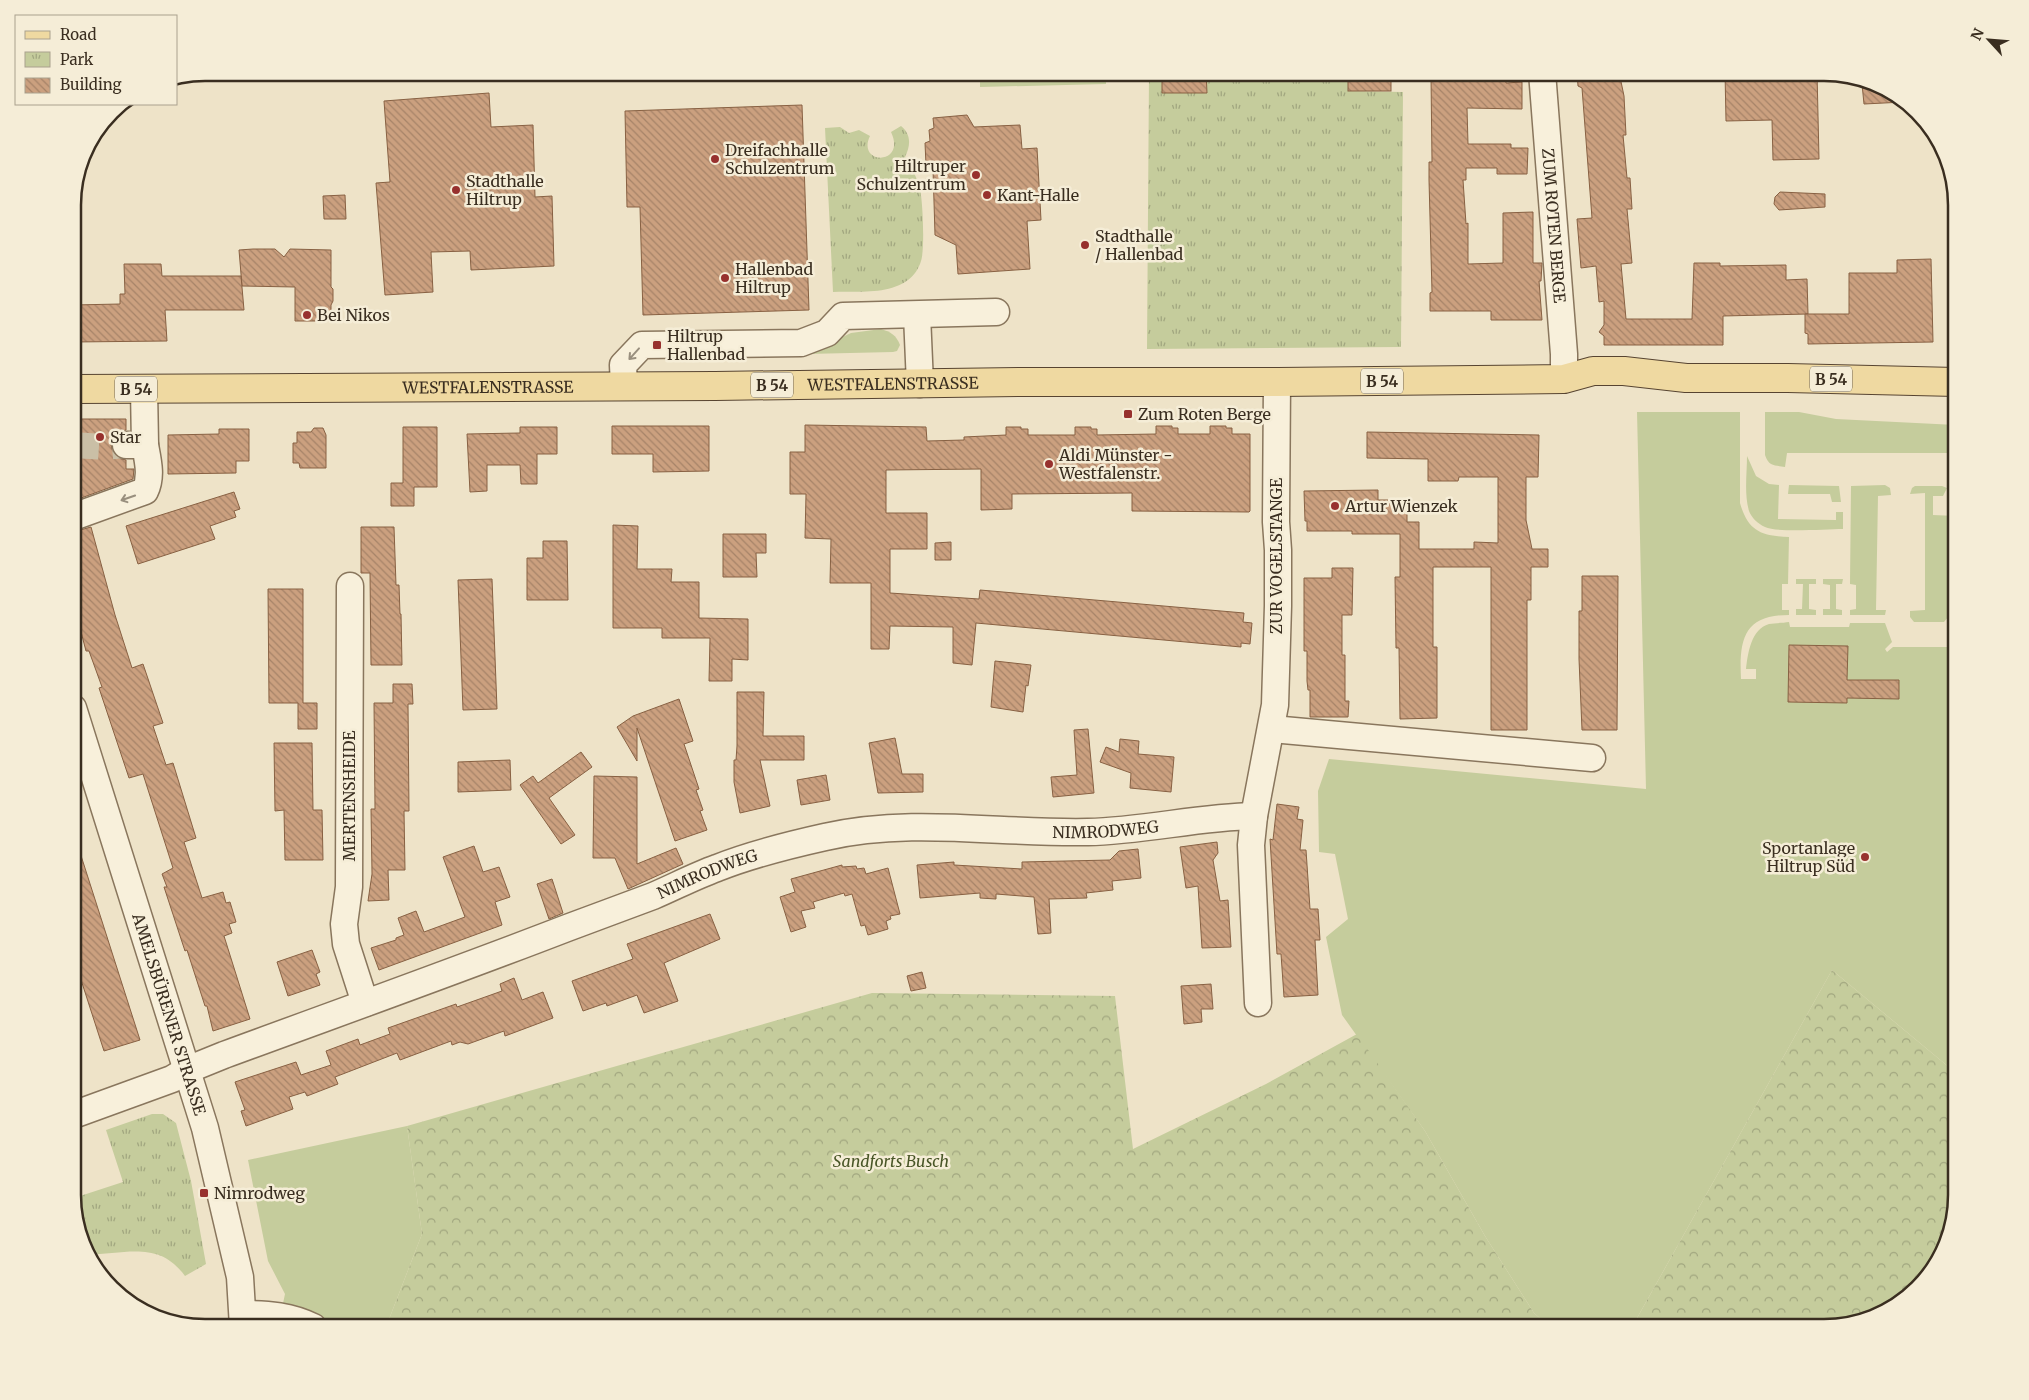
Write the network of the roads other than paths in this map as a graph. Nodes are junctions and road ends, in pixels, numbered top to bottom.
1 (1543, 81) edge
2 (996, 312) dead end
3 (917, 315) junction
4 (1564, 379) junction
5 (1277, 382) junction
6 (1948, 382) edge
7 (920, 384) junction
8 (624, 386) junction
9 (82, 389) edge
10 (144, 389) junction
11 (82, 514) edge
12 (350, 586) dead end
13 (1272, 729) junction
14 (82, 737) edge
15 (1592, 758) dead end
16 (1254, 816) junction
17 (365, 1003) junction
18 (1258, 1003) dead end
19 (187, 1070) junction
20 (82, 1112) edge
21 (244, 1319) edge
22 (248, 1319) edge
23 (294, 1319) edge

1 - 4 street, ZUM ROTEN BERGE
2 - 3 street
3 - 7 street
3 -> 8 street
4 - 5 main road, WESTFALENSTRASSE / B 54
4 - 6 main road, WESTFALENSTRASSE / B 54
5 - 7 main road, WESTFALENSTRASSE / B 54
5 - 13 street, ZUR VOGELSTANGE
7 - 8 main road, WESTFALENSTRASSE / B 54
8 - 10 main road, WESTFALENSTRASSE / B 54
9 - 10 main road, WESTFALENSTRASSE / B 54
10 -> 11 street
12 - 17 street, MERTENSHEIDE
13 - 15 street
13 - 16 street, ZUR VOGELSTANGE
14 - 19 street, AMELSBÜRENER STRASSE
16 - 17 street, NIMRODWEG
16 - 18 street, ZUR VOGELSTANGE
17 - 19 street, NIMRODWEG
19 - 20 street, NIMRODWEG
19 - 21 street, AMELSBÜRENER STRASSE
22 - 23 street

